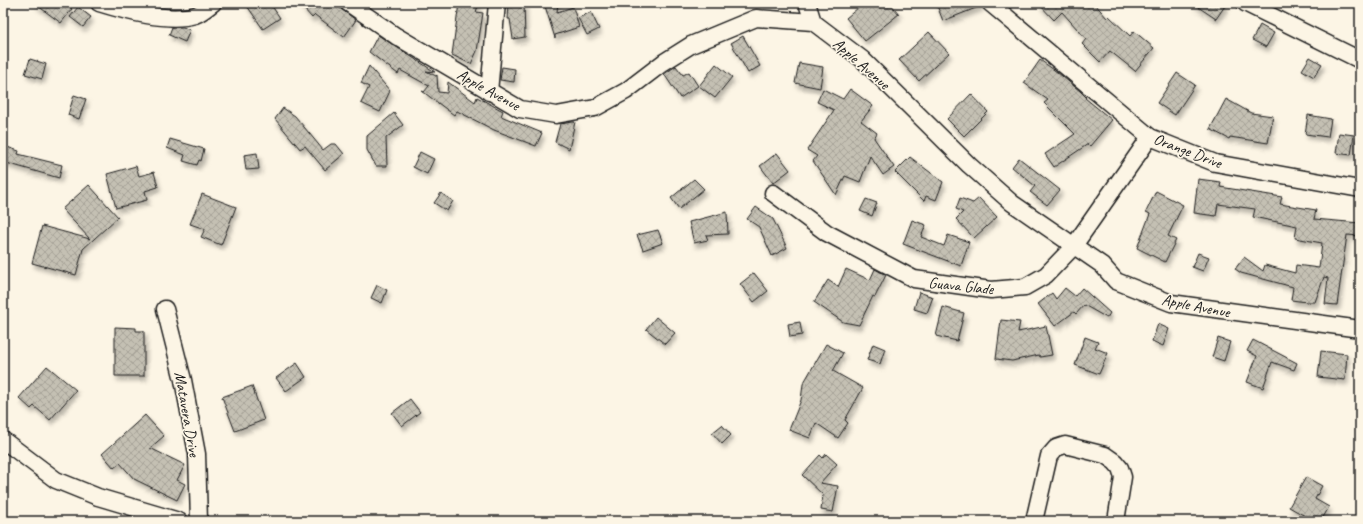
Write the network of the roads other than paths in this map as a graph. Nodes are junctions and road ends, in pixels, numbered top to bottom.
1 (99, 3) edge
2 (213, 3) edge
3 (348, 3) edge
4 (497, 3) edge
5 (807, 3) edge
6 (990, 3) edge
7 (1246, 3) edge
8 (814, 22) junction
9 (1360, 60) edge
10 (489, 92) junction
11 (1150, 137) junction
12 (1360, 189) edge
13 (773, 193) dead end
14 (1074, 247) junction
15 (165, 309) dead end
16 (1360, 329) edge
17 (3, 440) edge
18 (180, 521) edge
19 (199, 521) edge
20 (1034, 521) edge
21 (1116, 521) edge

1 - 2 street
3 - 10 street, Apple Avenue
4 - 10 street
5 - 8 street
6 - 11 street, Orange Drive
7 - 9 street
8 - 10 street, Apple Avenue
8 - 14 street, Apple Avenue
11 - 12 street, Orange Drive
11 - 14 street, Guava Glade
13 - 14 street, Guava Glade
14 - 16 street, Apple Avenue
15 - 19 street, Matavera Drive
17 - 18 street
20 - 21 street

